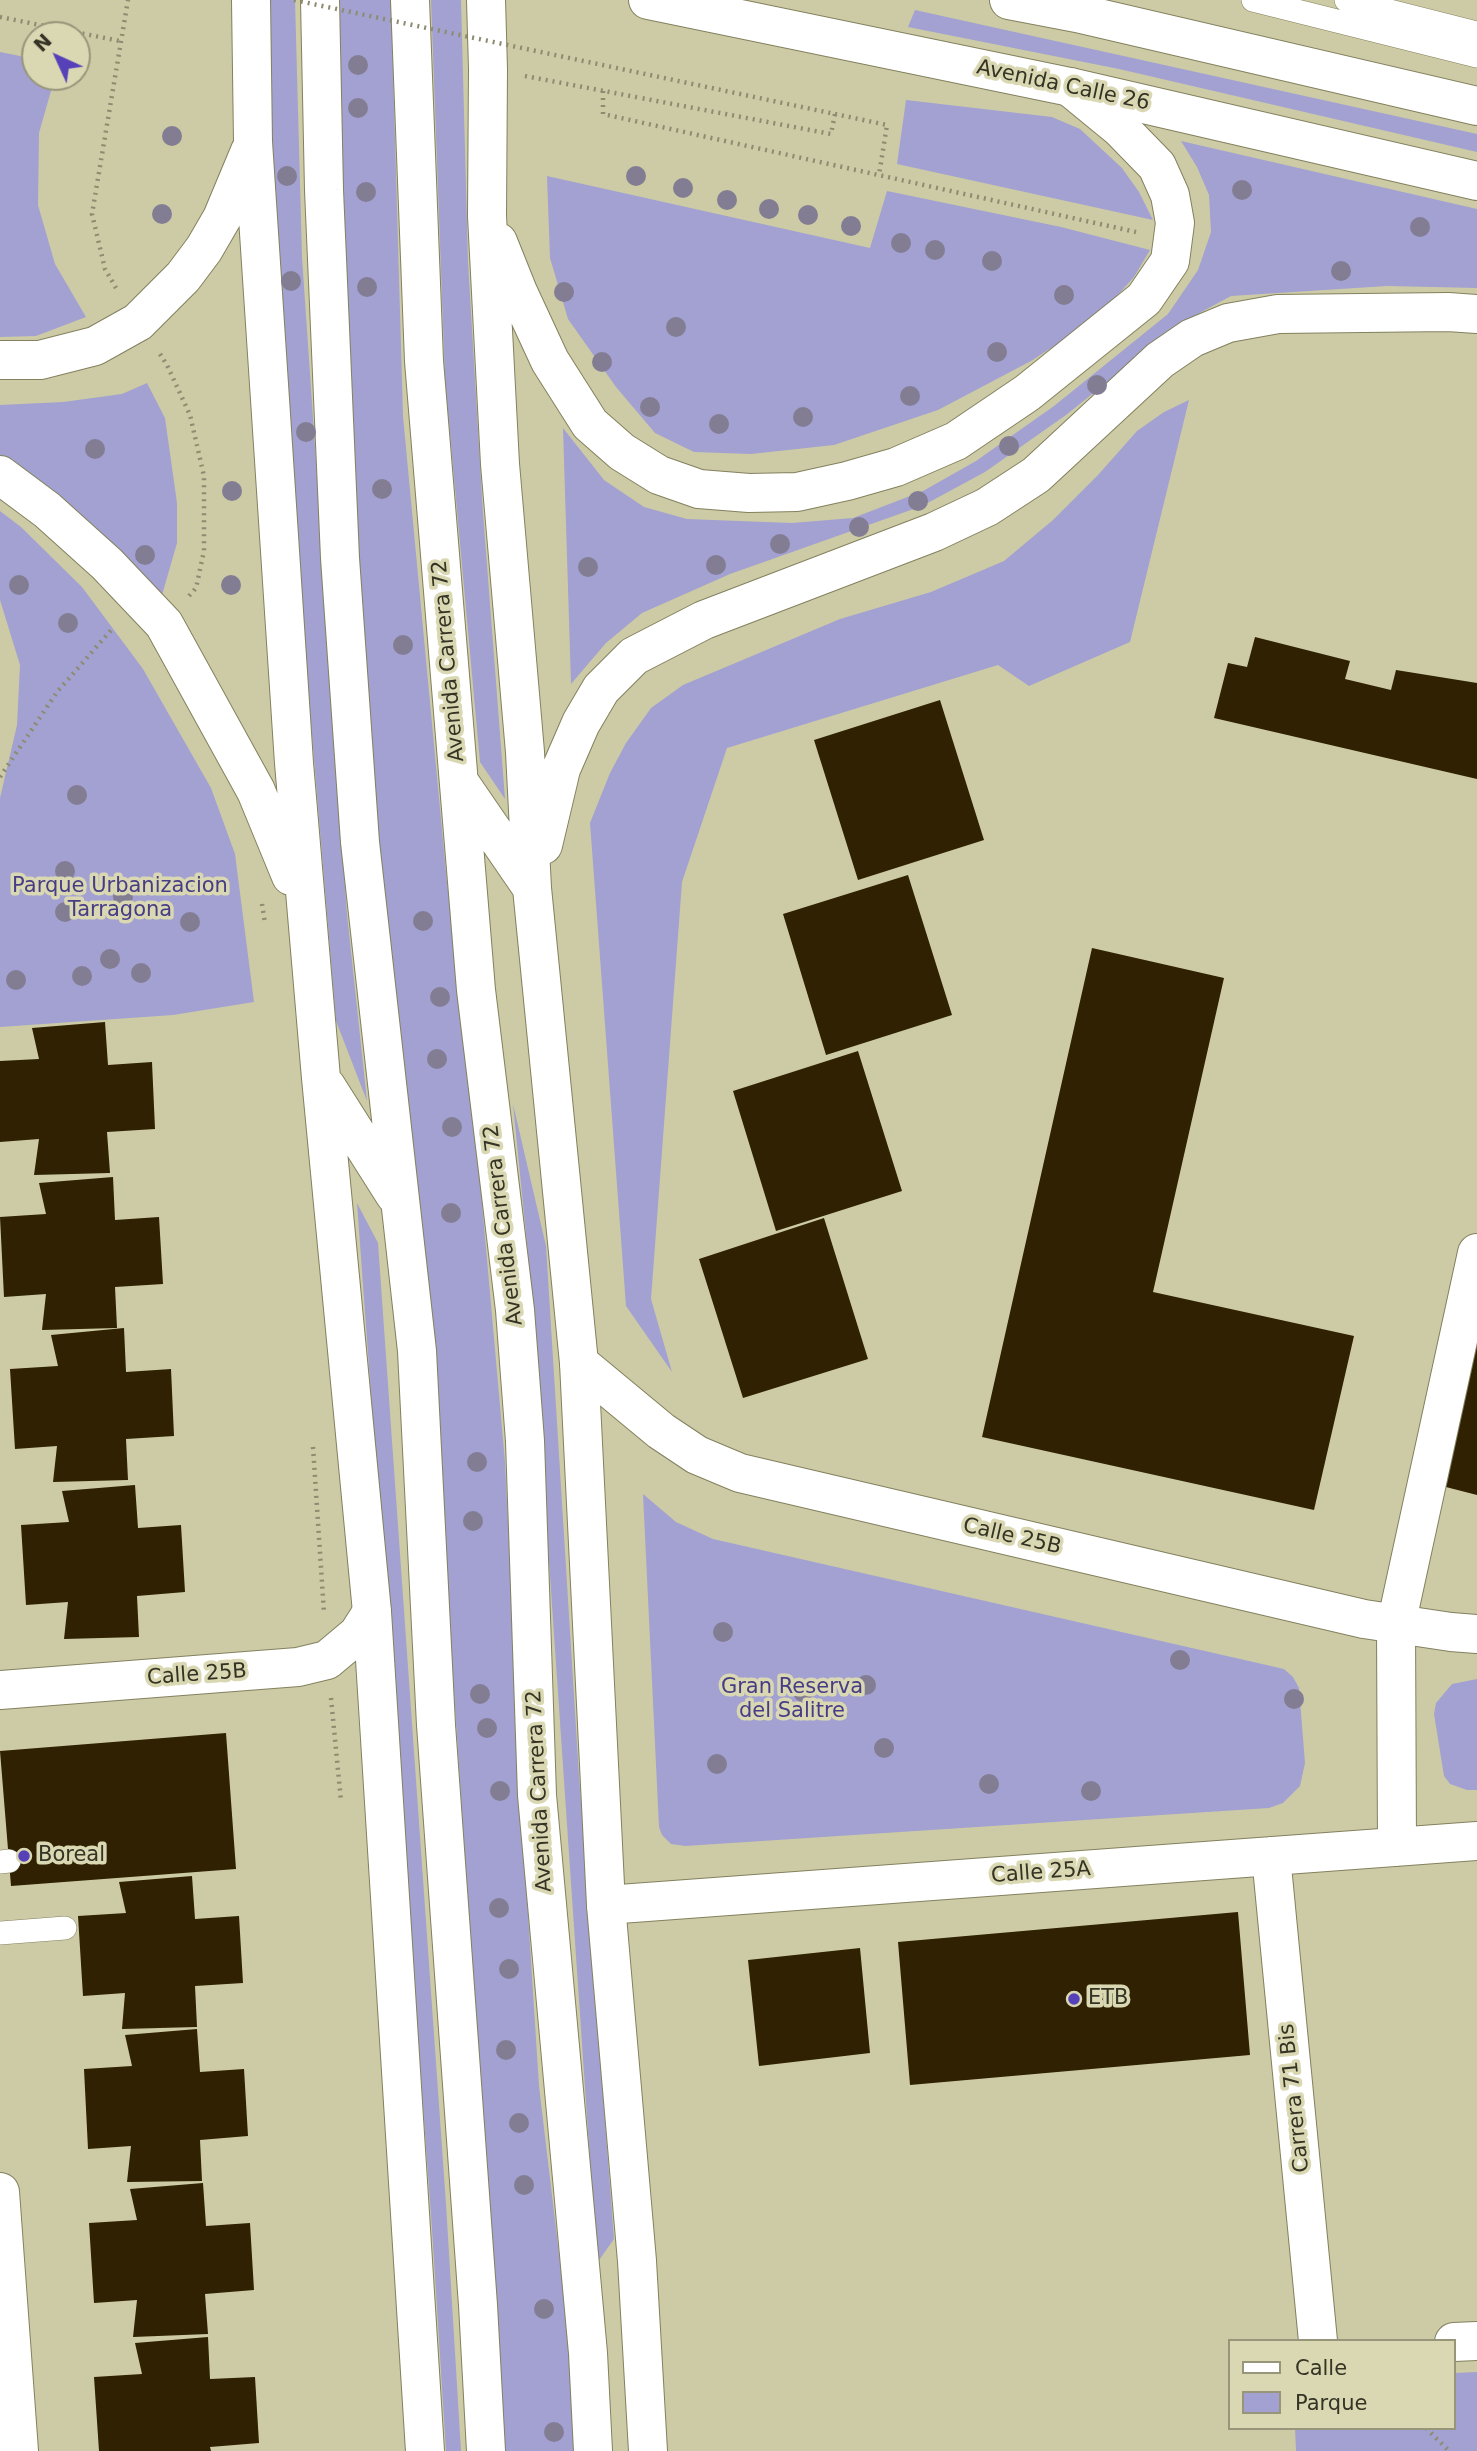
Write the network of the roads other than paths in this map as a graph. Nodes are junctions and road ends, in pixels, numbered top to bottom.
1 (251, 0) edge
2 (320, 0) edge
3 (410, 0) edge
4 (486, 0) edge
5 (648, 0) edge
6 (1009, 0) edge
7 (1253, 0) edge
8 (1346, 0) edge
9 (1477, 33) edge
10 (1477, 57) edge
11 (1070, 86) junction
12 (1477, 106) edge
13 (253, 142) junction
14 (1477, 181) edge
15 (487, 216) junction
16 (1477, 314) edge
17 (0, 360) edge
18 (0, 475) edge
19 (460, 783) junction
20 (532, 888) junction
21 (307, 919) junction
22 (321, 1079) junction
23 (399, 1202) junction
24 (1477, 1253) edge
25 (579, 1363) junction
26 (372, 1612) junction
27 (1396, 1625) junction
28 (1477, 1634) edge
29 (0, 1690) edge
30 (1477, 1841) edge
31 (1397, 1847) junction
32 (1271, 1856) junction
33 (606, 1905) junction
34 (65, 1928) dead end
35 (0, 1933) edge
36 (0, 2192) edge
37 (637, 2261) junction
38 (1318, 2339) edge
39 (1477, 2341) edge
40 (1456, 2342) edge
41 (589, 2353) junction
42 (19, 2451) edge
43 (425, 2451) edge
44 (486, 2451) edge
45 (593, 2451) edge
46 (648, 2451) edge

1 - 13 main road
2 - 23 main road
3 - 19 main road, Avenida Carrera 72
4 - 15 main road
5 - 11 main road, Avenida Calle 26
6 - 12 main road
7 - 10 lane
8 - 9 lane
11 - 14 main road, Avenida Calle 26
11 - 15 main road
13 - 17 main road
13 - 21 main road
15 - 20 main road
16 - 20 main road
18 - 21 main road
19 - 20 main road
19 - 41 main road, Avenida Carrera 72
20 - 25 main road
21 - 22 main road
22 - 23 main road
22 - 26 main road
23 - 44 main road
24 - 27 main road
25 - 27 main road, Calle 25B
25 - 33 main road
26 - 29 main road, Calle 25B
26 - 43 main road
27 - 28 main road, Calle 25B
27 - 31 main road
30 - 31 main road, Calle 25A
31 - 32 main road, Calle 25A
32 - 33 main road, Calle 25A
32 - 38 main road, Carrera 71 Bis
33 - 37 main road
34 - 35 lane
36 - 42 main road
37 - 41 main road
37 - 46 main road
39 - 40 main road
41 - 45 main road, Avenida Carrera 72

